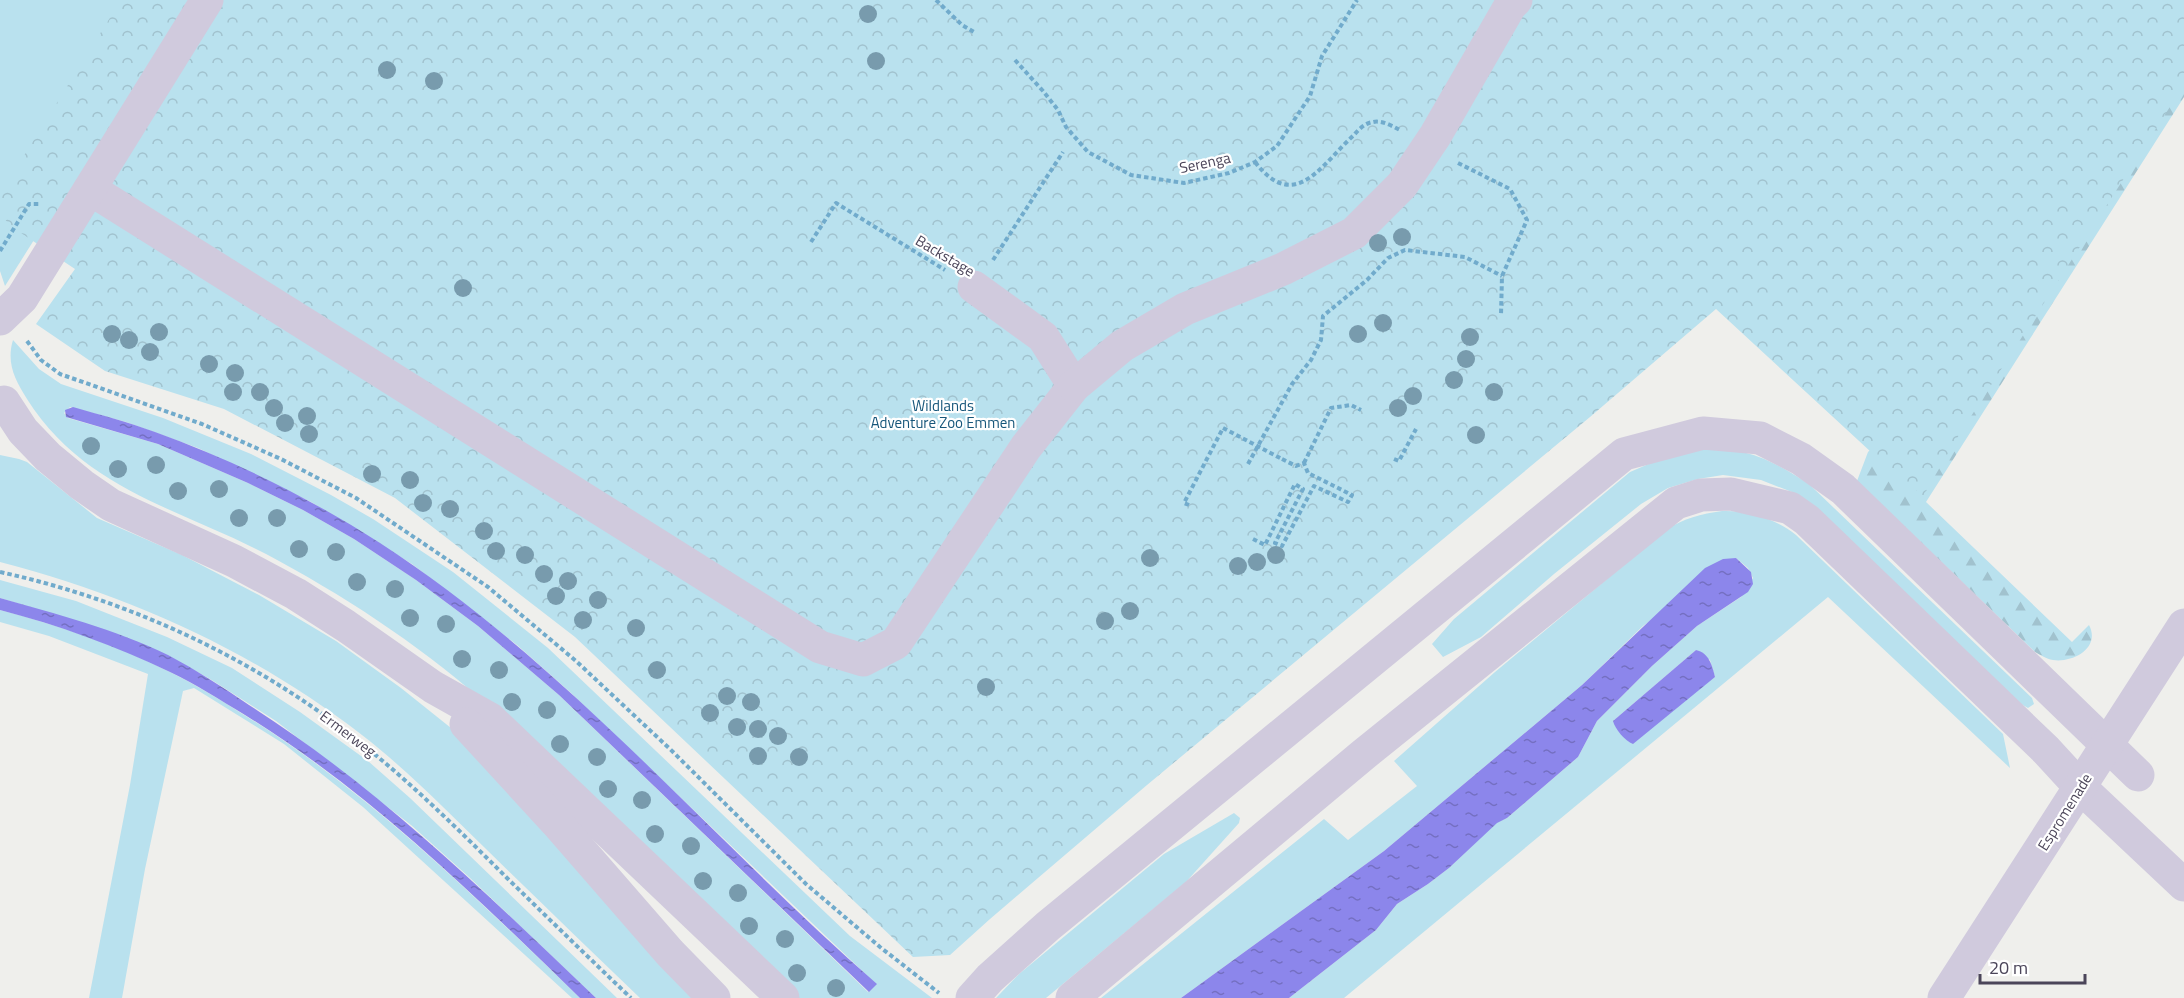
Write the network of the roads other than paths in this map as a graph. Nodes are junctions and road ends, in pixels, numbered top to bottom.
1 (207, 0) edge
2 (1516, 0) edge
3 (90, 189) junction
4 (974, 287) road end
5 (5, 314) edge
6 (1074, 386) junction
7 (1, 400) edge
8 (2184, 625) edge
9 (433, 687) junction
10 (2106, 745) junction
11 (2138, 775) dead end
12 (2081, 788) junction
13 (2184, 885) edge
14 (714, 998) edge
15 (783, 998) edge
16 (972, 998) edge
17 (1072, 998) edge
18 (1944, 998) edge

1 - 3 street
2 - 6 street
3 - 5 street
3 - 6 street
4 - 6 street
7 - 9 street
8 - 10 street, Espromenade
9 - 14 street
9 - 15 street
10 - 11 street
10 - 12 street, Espromenade
10 - 16 street
12 - 13 street
12 - 17 street
12 - 18 street, Espromenade

